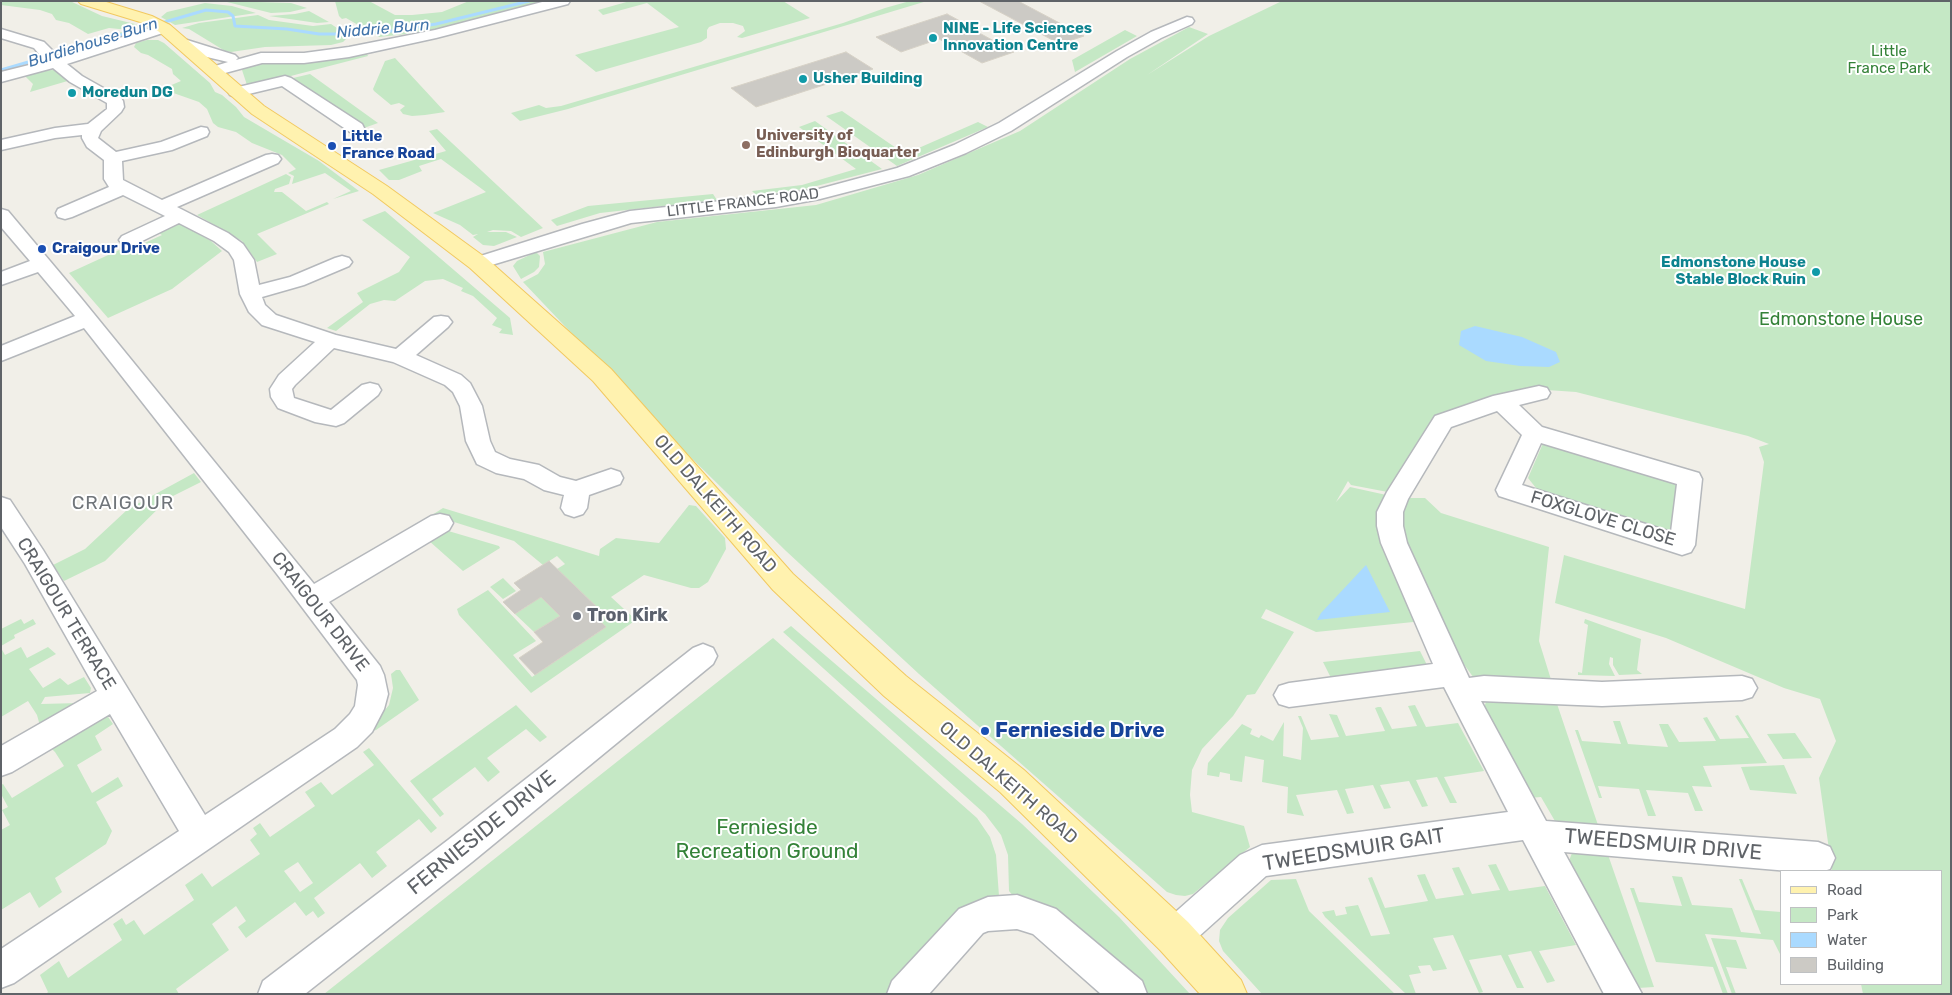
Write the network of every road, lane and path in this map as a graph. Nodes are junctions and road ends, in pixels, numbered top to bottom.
1 (86, 1) edge
2 (563, 1) edge
3 (1187, 21) dead end
4 (160, 26) junction
5 (1, 33) edge
6 (182, 43) junction
7 (391, 43) junction
8 (51, 58) junction
9 (230, 58) junction
10 (210, 67) junction
11 (1, 76) edge
12 (236, 92) junction
13 (356, 128) dead end
14 (93, 129) junction
15 (201, 132) dead end
16 (1, 145) edge
17 (113, 158) junction
18 (272, 159) dead end
19 (123, 188) junction
20 (170, 212) junction
21 (65, 214) dead end
22 (1, 215) edge
23 (560, 236) junction
24 (9, 238) edge
25 (129, 240) dead end
26 (342, 262) dead end
27 (478, 263) junction
28 (41, 264) junction
29 (1, 279) edge
30 (504, 286) junction
31 (250, 294) junction
32 (87, 319) junction
33 (440, 322) dead end
34 (330, 340) junction
35 (1, 354) edge
36 (400, 357) junction
37 (370, 390) dead end
38 (1539, 393) dead end
39 (1501, 401) junction
40 (1534, 433) junction
41 (611, 478) dead end
42 (5, 520) edge
43 (440, 523) dead end
44 (311, 600) junction
45 (689, 663) dead end
46 (1457, 683) junction
47 (1742, 688) dead end
48 (1289, 695) dead end
49 (115, 696) junction
50 (1, 762) edge
51 (1534, 829) junction
52 (200, 836) junction
53 (1818, 858) dead end
54 (1174, 936) junction
55 (1, 970) edge
56 (276, 994) edge
57 (905, 994) edge
58 (1129, 994) edge
59 (1227, 994) edge
60 (1624, 994) edge

1 - 4 main road, OLD DALKEITH ROAD
2 - 7 street
3 - 23 street, LITTLE FRANCE ROAD
4 - 6 main road, OLD DALKEITH ROAD
4 - 8 street
5 - 8 street
6 - 9 street, OLD DALKEITH ROAD
6 - 10 main road, OLD DALKEITH ROAD
7 - 9 street
7 - 10 street
8 - 11 street
8 - 14 street
9 - 10 street
10 - 12 main road, OLD DALKEITH ROAD
12 - 13 street
12 - 27 main road, OLD DALKEITH ROAD
14 - 16 street
14 - 17 street
15 - 17 street
17 - 19 street
18 - 20 street
19 - 20 street
19 - 21 street
20 - 25 street
20 - 31 street
22 - 24 street, CRAIGOUR DRIVE
23 - 27 street, LITTLE FRANCE ROAD
23 - 30 street, LITTLE FRANCE ROAD
24 - 28 street, CRAIGOUR DRIVE
26 - 31 street
27 - 30 main road, OLD DALKEITH ROAD
28 - 29 street
28 - 32 street, CRAIGOUR DRIVE
30 - 54 main road, OLD DALKEITH ROAD
31 - 34 street
32 - 35 street
32 - 44 street, CRAIGOUR DRIVE
33 - 36 street
34 - 36 street
34 - 37 street
36 - 41 street
38 - 39 street, TWEEDSMUIR DRIVE
39 - 40 street, FOXGLOVE CLOSE
39 - 46 street, TWEEDSMUIR DRIVE
40 - 40 street, FOXGLOVE CLOSE
42 - 49 street, CRAIGOUR TERRACE
43 - 44 street
44 - 52 street, CRAIGOUR DRIVE
45 - 56 street, FERNIESIDE DRIVE
46 - 47 street
46 - 48 street
46 - 51 street, TWEEDSMUIR DRIVE
49 - 50 street, CRAIGOUR TERRACE
49 - 52 street, CRAIGOUR TERRACE
51 - 53 street, TWEEDSMUIR DRIVE
51 - 54 street, TWEEDSMUIR GAIT
51 - 60 street, TWEEDSMUIR DRIVE
52 - 55 street, CRAIGOUR DRIVE
54 - 59 main road, OLD DALKEITH ROAD
57 - 58 street

